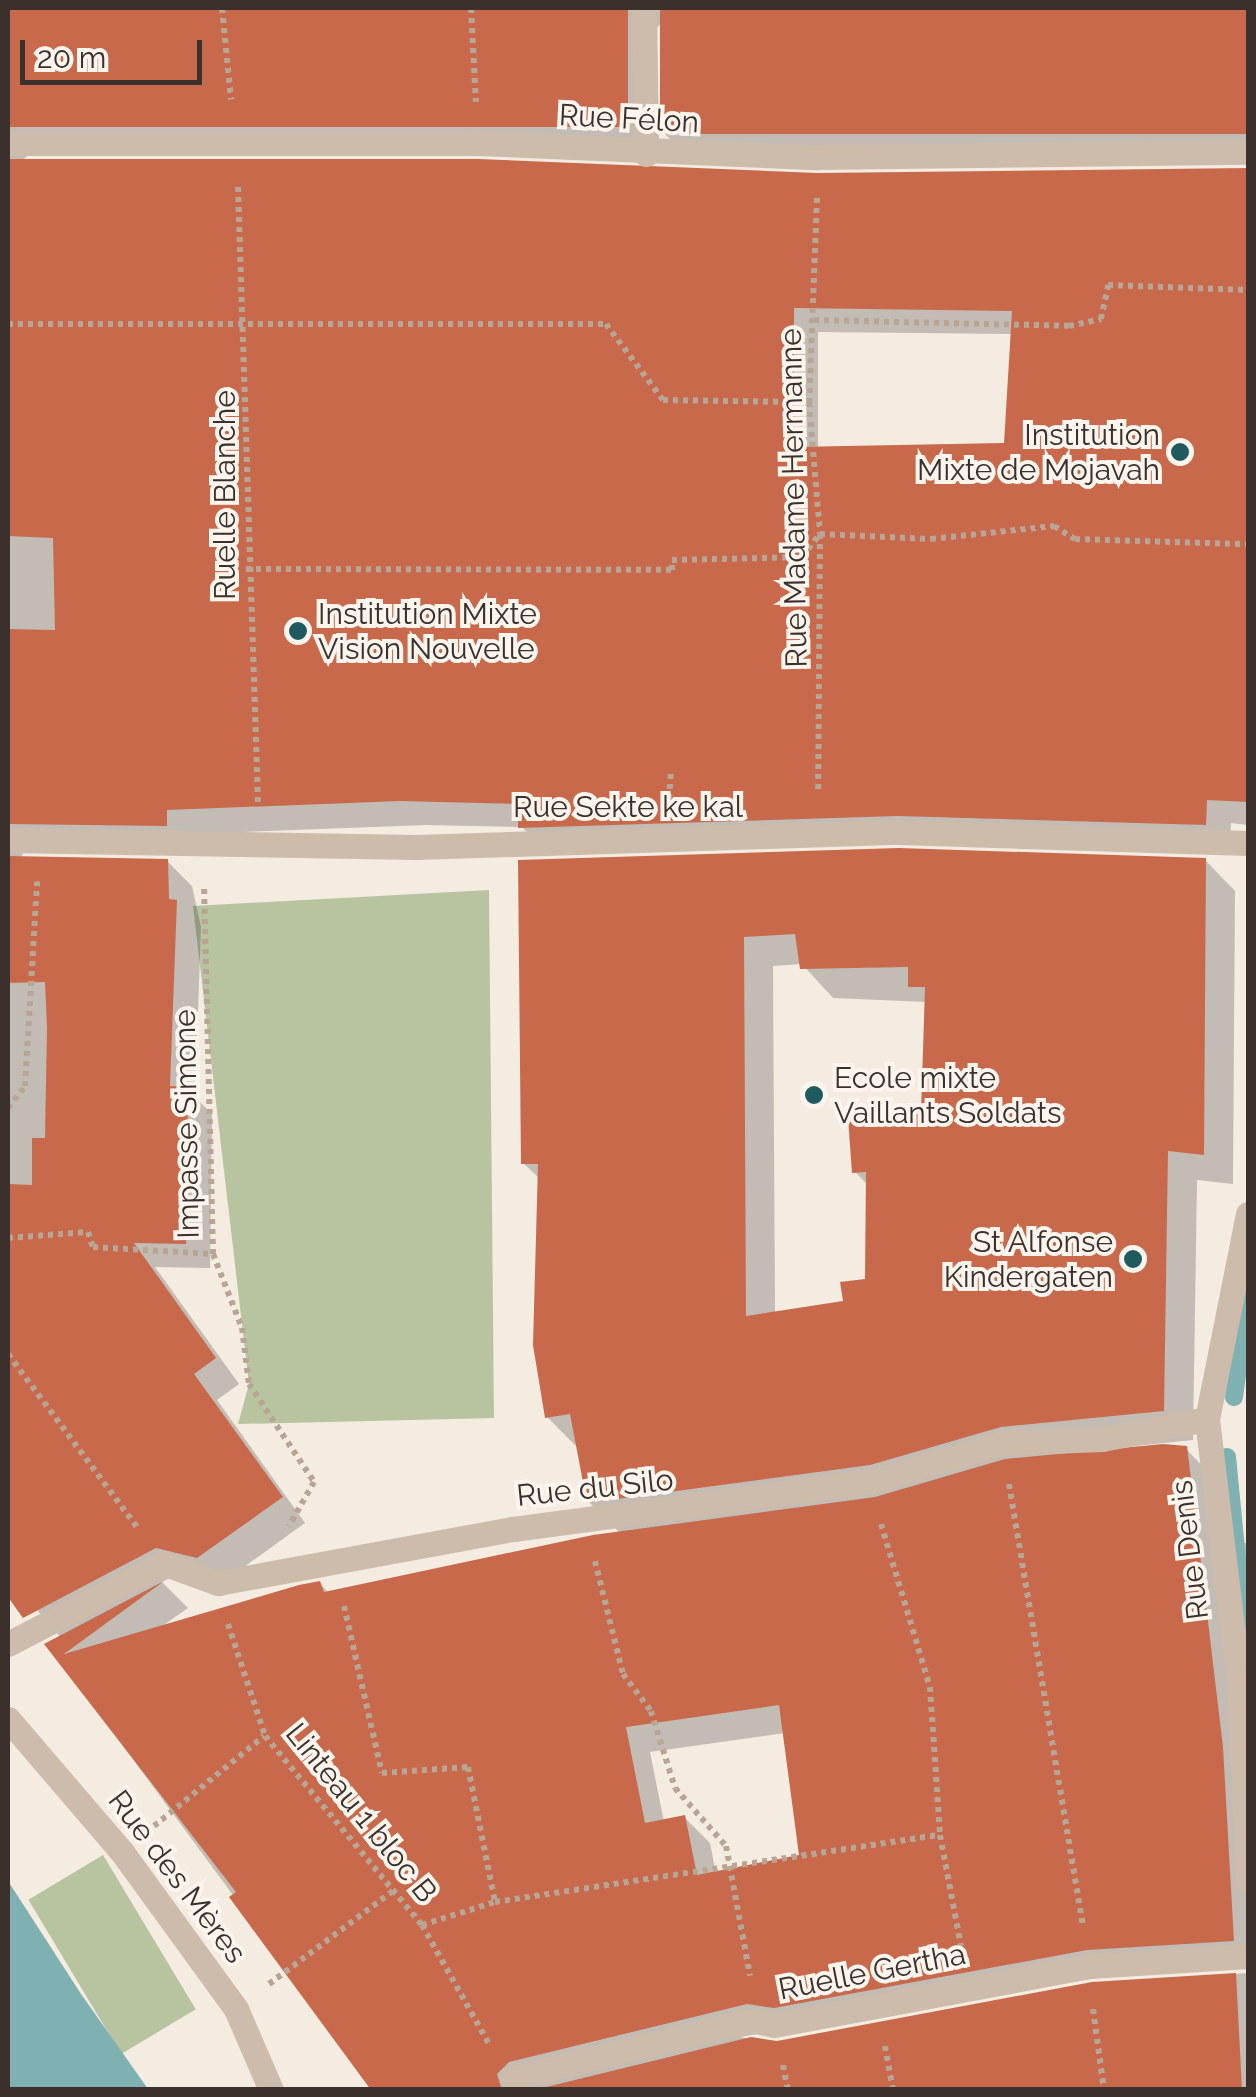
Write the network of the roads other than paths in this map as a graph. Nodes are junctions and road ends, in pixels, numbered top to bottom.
1 (644, 8) edge
2 (8, 143) edge
3 (1248, 152) edge
4 (646, 154) junction
5 (8, 840) edge
6 (1248, 843) edge
7 (1248, 1214) edge
8 (1208, 1419) junction
9 (8, 1644) edge
10 (8, 1720) edge
11 (1248, 1882) edge
12 (1248, 1956) edge
13 (513, 2078) dead end
14 (271, 2090) edge

1 - 4 street
2 - 4 street, Rue Félon
3 - 4 street, Rue Félon
5 - 6 street, Rue Sekte ke kal
7 - 8 street, Rue Denis
8 - 9 street, Rue du Silo
8 - 11 street, Rue Denis
10 - 14 street, Rue des Mères
12 - 13 street, Ruelle Gertha

